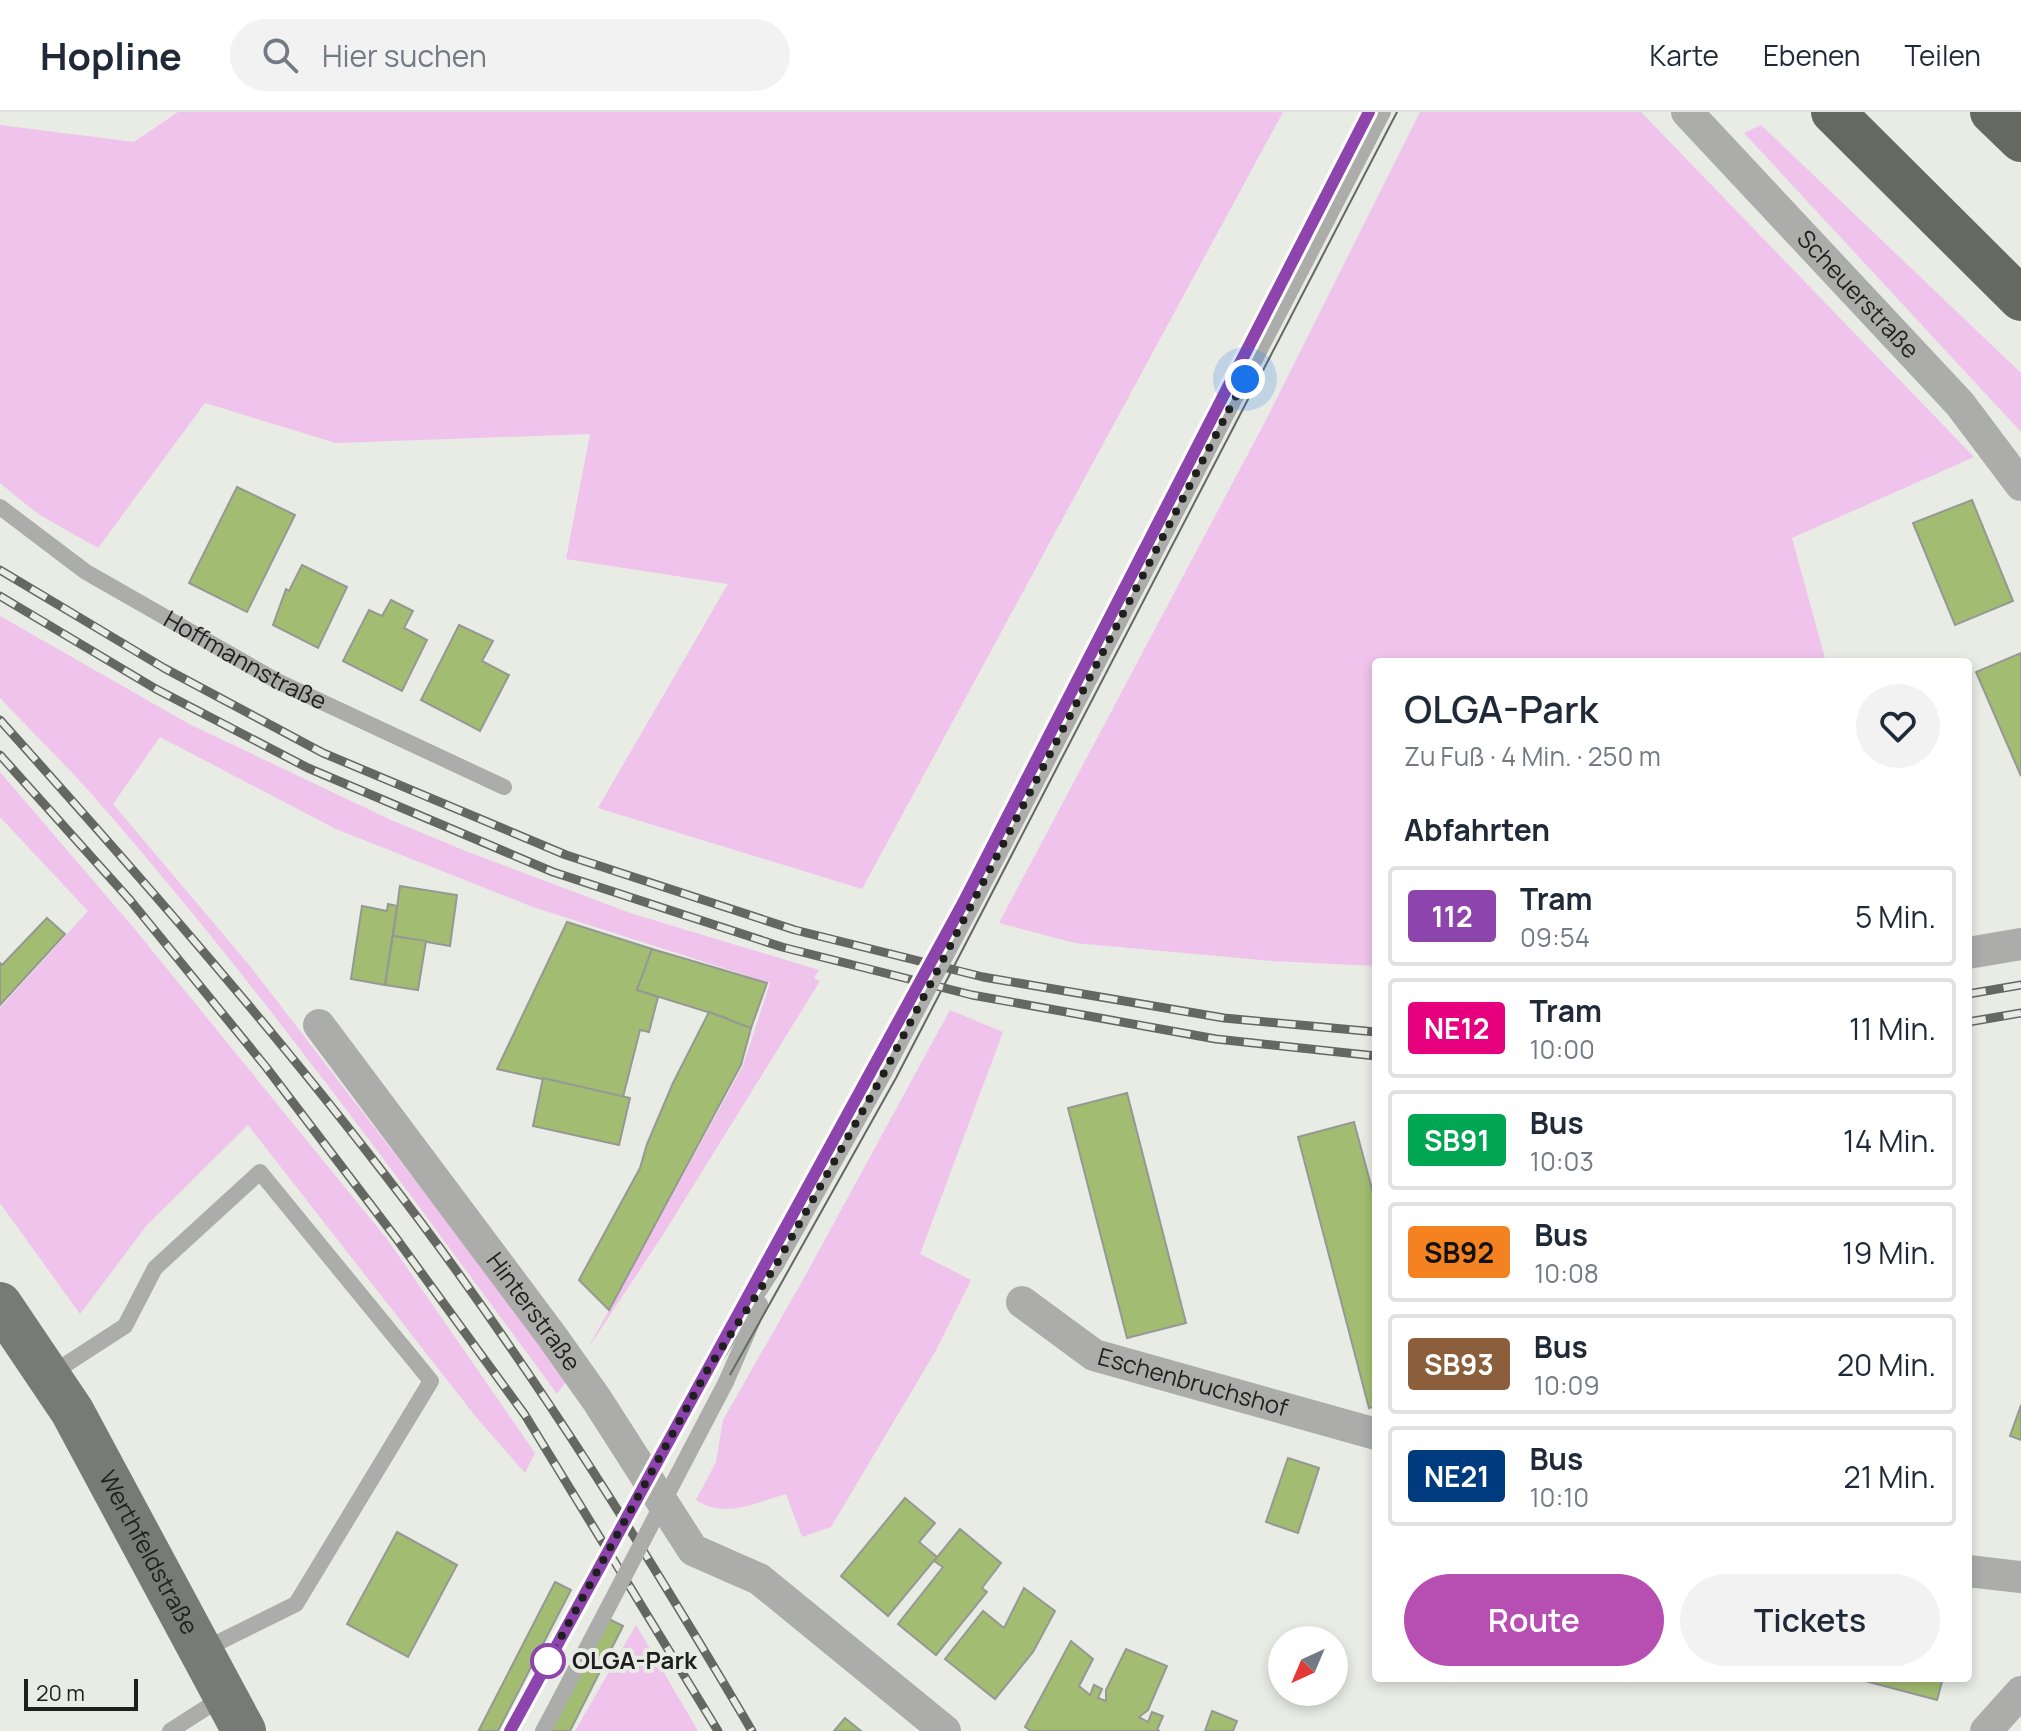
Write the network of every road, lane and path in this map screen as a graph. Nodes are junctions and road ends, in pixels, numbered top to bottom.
1 (1383, 112) edge
2 (1687, 112) edge
3 (1833, 112) edge
4 (1992, 112) edge
5 (2021, 140) edge
6 (2021, 299) edge
7 (2021, 485) edge
8 (0, 507) edge
9 (504, 787) dead end
10 (2021, 944) edge
11 (1972, 952) edge
12 (319, 1025) dead end
13 (776, 1265) junction
14 (1022, 1302) dead end
15 (0, 1304) edge
16 (49, 1375) junction
17 (1372, 1433) edge
18 (1972, 1571) edge
19 (2021, 1577) edge
20 (200, 1651) junction
21 (2021, 1692) edge
22 (234, 1714) edge
23 (170, 1731) edge
24 (510, 1731) edge
25 (543, 1731) edge
26 (945, 1731) edge
27 (1986, 1731) edge

1 - 13 lane, bridge
2 - 7 street, Scheuerstraße
3 - 6 highway
4 - 5 highway
8 - 9 lane, Hoffmannstraße
10 - 11 street
12 - 26 street, Hinterstraße
13 - 24 lane, bridge
13 - 25 lane, bridge
14 - 17 street, Eschenbruchshof
15 - 16 main road, Werthfeldstraße
16 - 20 main road, Werthfeldstraße
16 - 20 lane
18 - 19 street
20 - 22 main road, Werthfeldstraße
21 - 27 street
22 - 23 lane

